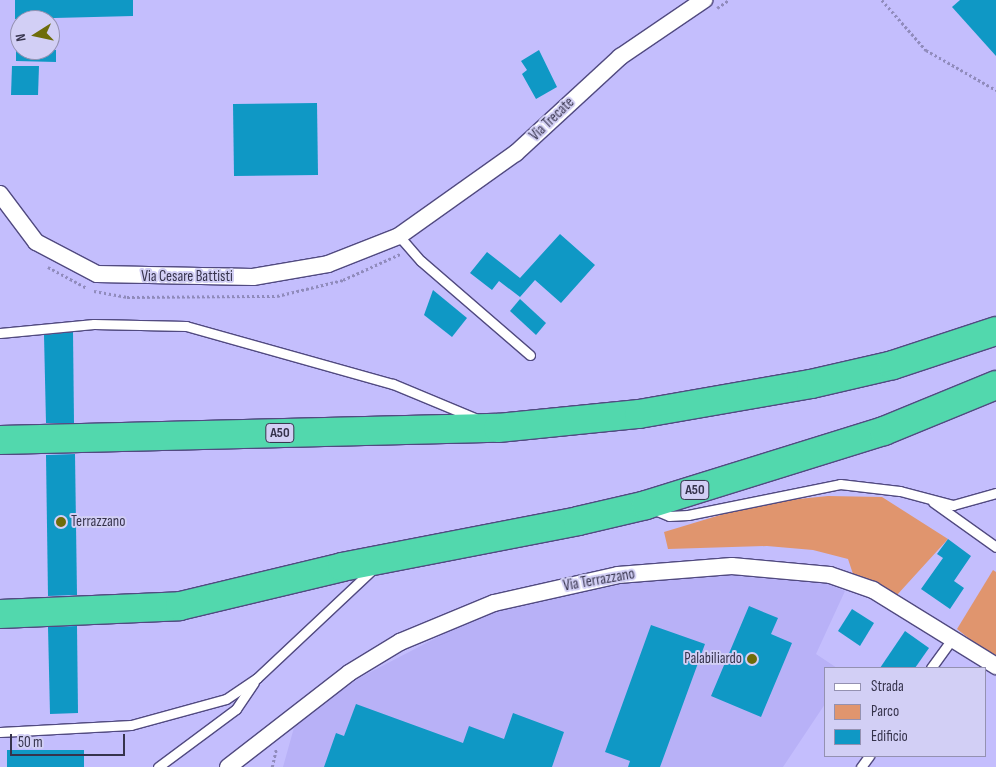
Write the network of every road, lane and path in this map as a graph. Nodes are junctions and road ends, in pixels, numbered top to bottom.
1 (729, 0) edge
2 (882, 0) edge
3 (709, 6) edge
4 (996, 90) edge
5 (0, 194) edge
6 (403, 242) junction
7 (44, 264) dead end
8 (996, 331) edge
9 (0, 333) edge
10 (530, 355) dead end
11 (996, 385) edge
12 (498, 428) junction
13 (0, 440) edge
14 (996, 493) edge
15 (928, 499) junction
16 (646, 505) junction
17 (996, 548) edge
18 (384, 558) junction
19 (0, 614) edge
20 (952, 638) junction
21 (996, 666) edge
22 (932, 667) edge
23 (257, 678) junction
24 (0, 732) edge
25 (158, 767) edge
26 (228, 767) edge

1 - 3 path
2 - 4 path
3 - 6 street, Via Trecate
5 - 6 street, Via Cesare Battisti
6 - 7 path
6 - 10 lane
8 - 12 highway, A50
9 - 12 lane
11 - 16 highway, A50
12 - 13 highway, A50
14 - 15 lane
15 - 16 lane
15 - 17 lane
16 - 18 highway, A50
18 - 19 highway, A50
18 - 23 lane
20 - 21 street, Via Terrazzano
20 - 22 lane
20 - 26 street, Via Terrazzano
23 - 24 lane
23 - 25 lane

